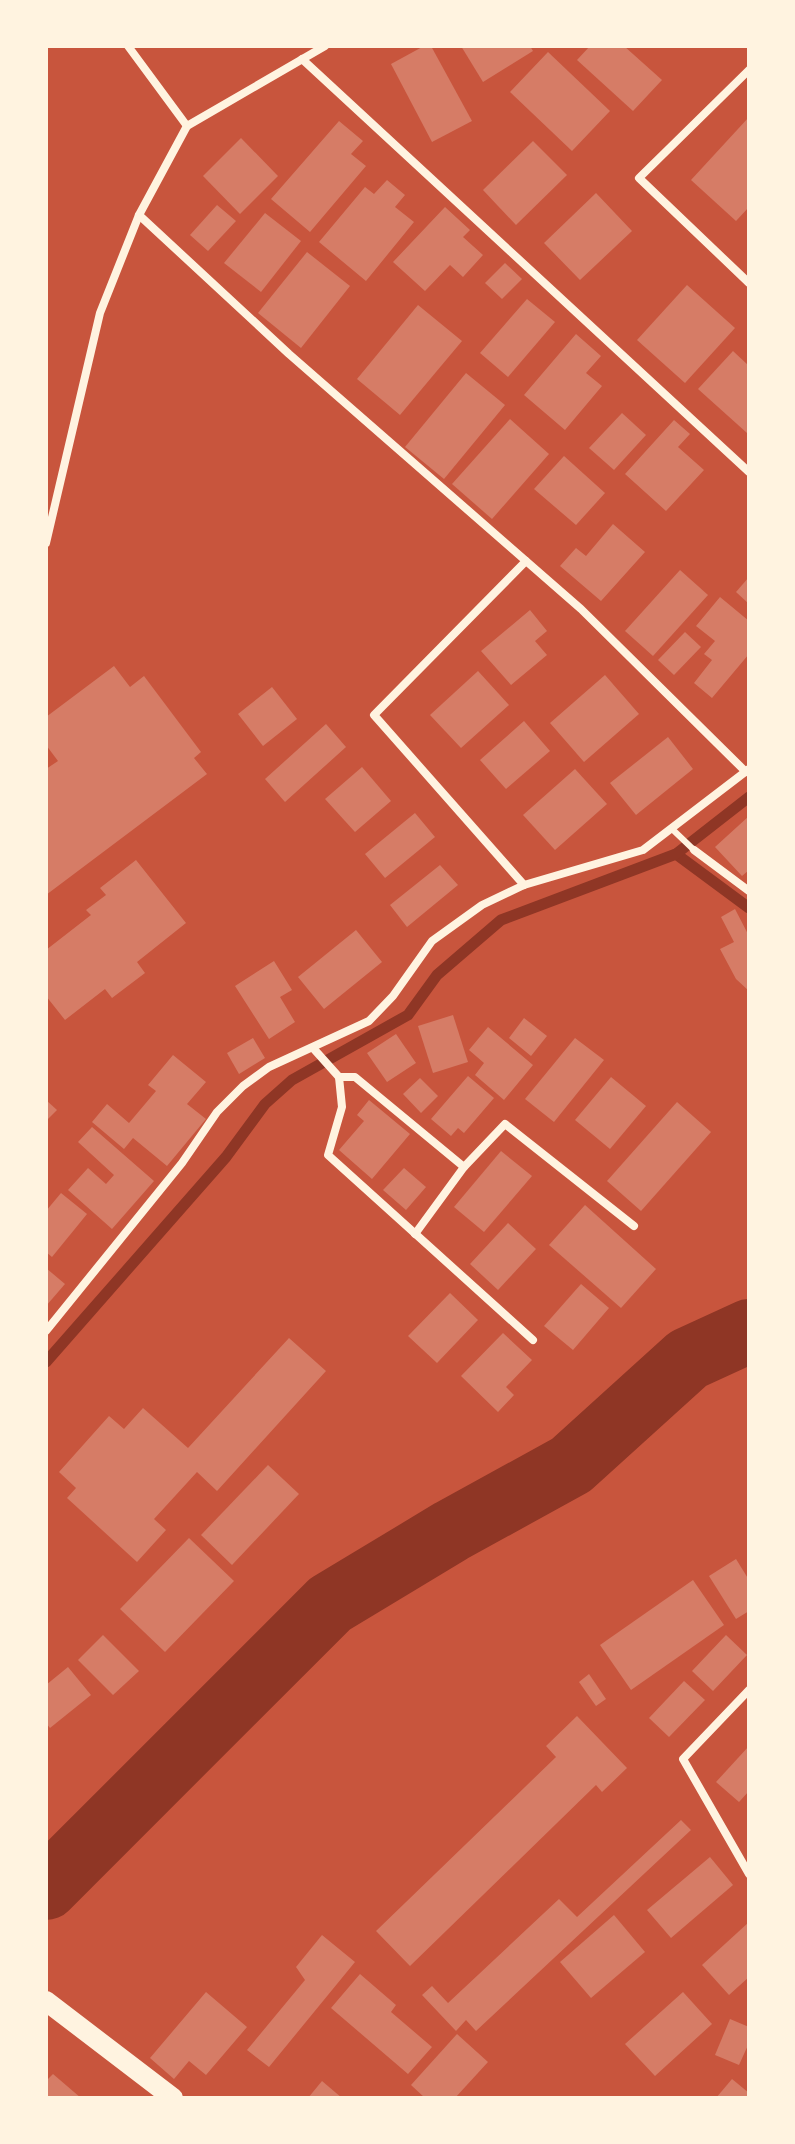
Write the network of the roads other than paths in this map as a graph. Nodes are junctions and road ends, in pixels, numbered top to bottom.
1 (128, 46) edge
2 (325, 46) edge
3 (302, 59) junction
4 (749, 70) edge
5 (187, 126) junction
6 (139, 215) junction
7 (749, 283) edge
8 (749, 472) edge
9 (46, 543) edge
10 (526, 561) junction
11 (748, 770) edge
12 (672, 830) junction
13 (694, 850) joint
14 (524, 885) junction
15 (749, 891) edge
16 (313, 1048) junction
17 (339, 1077) junction
18 (464, 1167) junction
19 (634, 1226) dead end
20 (415, 1234) junction
21 (46, 1331) edge
22 (533, 1340) dead end
23 (749, 1690) edge
24 (749, 1874) edge
25 (46, 2001) edge
26 (173, 2098) edge

1 - 5 street
2 - 3 street
3 - 5 street
3 - 8 street
4 - 7 street
5 - 6 street
6 - 9 street
6 - 10 street
10 - 11 street
10 - 14 street
11 - 12 street
12 - 13 lane
12 - 14 street
13 - 15 street
14 - 16 street
16 - 17 street
16 - 21 street
17 - 18 street
17 - 20 street
18 - 19 street
18 - 20 street
20 - 22 street
23 - 24 street
25 - 26 main road

